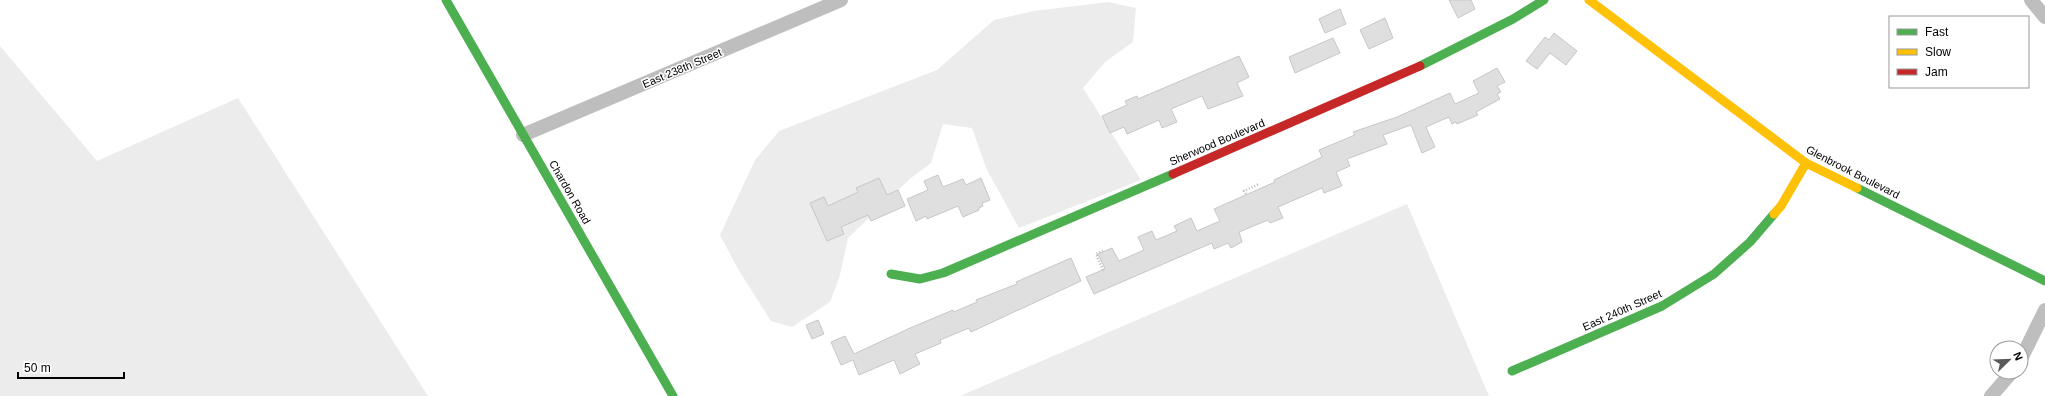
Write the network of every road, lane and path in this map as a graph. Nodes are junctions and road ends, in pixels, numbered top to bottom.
1 (446, 0) edge
2 (841, 0) edge
3 (1544, 0) edge
4 (1589, 0) edge
5 (2031, 0) edge
6 (2045, 16) edge
7 (523, 135) junction
8 (1806, 163) junction
9 (1259, 184) dead end
10 (1246, 194) dead end
11 (1104, 250) dead end
12 (1102, 270) dead end
13 (891, 274) dead end
14 (2045, 281) edge
15 (2045, 310) edge
16 (2029, 343) edge
17 (1512, 371) dead end
18 (2005, 380) edge
19 (673, 396) edge
20 (1991, 396) edge

1 - 7 street, Chardon Road
2 - 7 street, East 238th Street
3 - 13 street, Sherwood Boulevard
4 - 8 street, Glenbrook Boulevard
5 - 6 street
7 - 19 street, Chardon Road
8 - 14 street, Glenbrook Boulevard
8 - 17 street, East 240th Street
9 - 10 path
11 - 12 path
15 - 16 street
18 - 20 street

